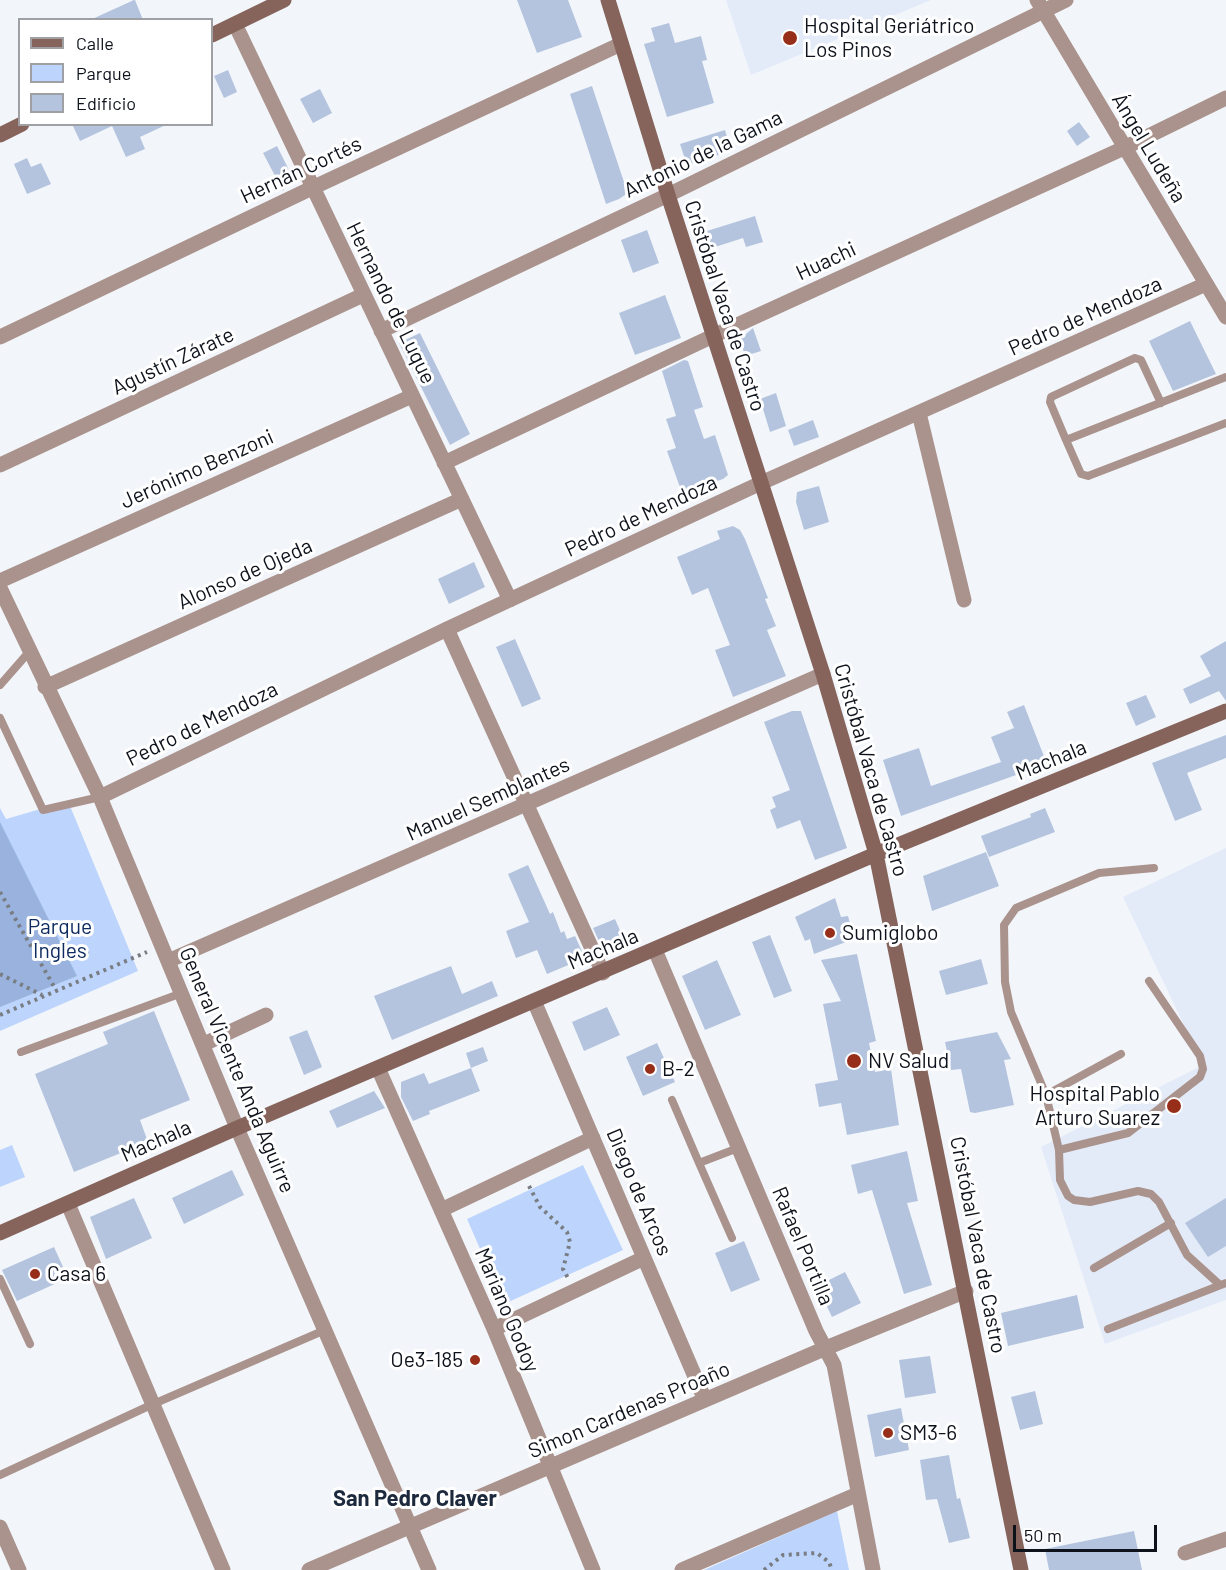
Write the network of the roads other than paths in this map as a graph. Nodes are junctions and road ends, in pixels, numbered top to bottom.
1 (284, 0) edge
2 (608, 0) edge
3 (1066, 0) edge
4 (1039, 6) edge
5 (235, 24) junction
6 (213, 35) edge
7 (621, 44) junction
8 (1226, 98) edge
9 (18, 126) edge
10 (0, 135) edge
11 (1124, 148) junction
12 (312, 188) junction
13 (668, 195) junction
14 (1206, 284) junction
15 (363, 295) junction
16 (1226, 317) edge
17 (381, 331) junction
18 (713, 336) junction
19 (0, 337) edge
20 (1226, 377) edge
21 (412, 396) junction
22 (1161, 403) junction
23 (919, 413) junction
24 (1226, 423) edge
25 (1066, 440) junction
26 (444, 464) junction
27 (0, 465) edge
28 (761, 483) junction
29 (462, 499) junction
30 (0, 581) edge
31 (0, 588) edge
32 (510, 600) junction
33 (964, 600) dead end
34 (447, 629) junction
35 (29, 652) junction
36 (823, 674) junction
37 (0, 685) edge
38 (45, 687) junction
39 (1226, 711) edge
40 (0, 718) edge
41 (100, 797) junction
42 (525, 806) junction
43 (876, 854) junction
44 (1154, 868) dead end
45 (655, 950) junction
46 (168, 961) junction
47 (603, 973) junction
48 (1149, 981) dead end
49 (182, 993) junction
50 (534, 1001) junction
51 (266, 1015) dead end
52 (204, 1044) junction
53 (21, 1052) dead end
54 (1121, 1054) dead end
55 (378, 1068) junction
56 (1046, 1095) junction
57 (672, 1100) dead end
58 (237, 1128) junction
59 (593, 1138) junction
60 (738, 1148) junction
61 (1059, 1150) junction
62 (699, 1163) junction
63 (68, 1204) junction
64 (441, 1210) junction
65 (1171, 1222) junction
66 (0, 1233) edge
67 (732, 1238) dead end
68 (645, 1257) junction
69 (1094, 1268) dead end
70 (0, 1279) edge
71 (1223, 1284) edge
72 (966, 1291) junction
73 (494, 1329) junction
74 (1108, 1329) dead end
75 (326, 1330) junction
76 (30, 1344) dead end
77 (826, 1348) junction
78 (705, 1400) junction
79 (151, 1405) junction
80 (549, 1467) junction
81 (0, 1475) edge
82 (858, 1494) junction
83 (410, 1526) junction
84 (0, 1527) edge
85 (1226, 1539) edge
86 (1185, 1553) dead end
87 (19, 1570) edge
88 (223, 1570) edge
89 (309, 1570) edge
90 (429, 1570) edge
91 (593, 1570) edge
92 (682, 1570) edge
93 (873, 1570) edge
94 (1021, 1570) edge

1 - 5 main road
2 - 7 main road, Cristóbal Vaca de Castro
3 - 4 street, Antonio de la Gama
4 - 11 street, Ángel Ludeña
4 - 13 street, Antonio de la Gama
5 - 6 main road
5 - 12 street, Hernando de Luque
7 - 12 street, Hernán Cortés
7 - 13 main road, Cristóbal Vaca de Castro
8 - 11 street, Huachi
9 - 10 main road
11 - 14 street, Ángel Ludeña
11 - 18 street, Huachi
12 - 15 street, Hernando de Luque
12 - 19 street, Hernán Cortés
13 - 17 street, Antonio de la Gama
13 - 18 main road, Cristóbal Vaca de Castro
14 - 16 street, Ángel Ludeña
14 - 23 street, Pedro de Mendoza
15 - 17 street, Hernando de Luque
15 - 27 street, Agustín Zárate
17 - 21 street, Hernando de Luque
18 - 26 street, Huachi
18 - 28 main road, Cristóbal Vaca de Castro
20 - 22 lane
21 - 26 street, Hernando de Luque
21 - 30 street, Jerónimo Benzoni
22 - 25 lane
22 - 25 lane
23 - 28 street, Pedro de Mendoza
23 - 33 street
24 - 25 lane
26 - 29 street, Hernando de Luque
28 - 32 street, Pedro de Mendoza
28 - 36 main road, Cristóbal Vaca de Castro
29 - 32 street, Hernando de Luque
29 - 38 street, Alonso de Ojeda
31 - 35 street, General Vicente Anda Aguirre
32 - 34 street, Pedro de Mendoza
34 - 41 street, Pedro de Mendoza
34 - 42 street
35 - 37 lane
35 - 38 street, General Vicente Anda Aguirre
36 - 42 street, Manuel Semblantes
36 - 43 main road, Cristóbal Vaca de Castro
38 - 41 street, General Vicente Anda Aguirre
39 - 43 main road, Machala
40 - 41 lane
41 - 46 street, General Vicente Anda Aguirre
42 - 46 street, Manuel Semblantes
42 - 47 street
43 - 45 main road, Machala
43 - 72 main road, Cristóbal Vaca de Castro
44 - 56 lane
45 - 47 main road, Machala
45 - 60 street, Rafael Portilla
46 - 49 street, General Vicente Anda Aguirre
47 - 50 main road, Machala
48 - 61 lane
49 - 52 street, General Vicente Anda Aguirre
49 - 53 lane
50 - 55 main road, Machala
50 - 59 street, Diego de Arcos
51 - 52 street
52 - 58 street, General Vicente Anda Aguirre
54 - 56 lane
55 - 58 main road, Machala
55 - 64 street, Mariano Godoy
56 - 61 lane
57 - 62 lane
58 - 63 main road, Machala
58 - 75 street, General Vicente Anda Aguirre
59 - 64 street
59 - 68 street, Diego de Arcos
60 - 62 lane
60 - 77 street, Rafael Portilla
61 - 65 lane
62 - 67 lane
63 - 66 main road, Machala
63 - 79 street
64 - 73 street, Mariano Godoy
65 - 69 lane
65 - 71 lane
68 - 73 street
68 - 78 street, Diego de Arcos
70 - 76 lane
71 - 74 lane
72 - 77 street, Simon Cardenas Proaño
72 - 94 main road, Cristóbal Vaca de Castro
73 - 80 street, Mariano Godoy
75 - 79 lane
75 - 83 street, General Vicente Anda Aguirre
77 - 78 street, Simon Cardenas Proaño
77 - 82 street, Rafael Portilla
78 - 80 street, Simon Cardenas Proaño
79 - 81 lane
79 - 88 street
80 - 83 street, Simon Cardenas Proaño
80 - 91 street, Mariano Godoy
82 - 92 street
82 - 93 street, Rafael Portilla
83 - 89 street, Simon Cardenas Proaño
83 - 90 street, General Vicente Anda Aguirre
84 - 87 street
85 - 86 street

